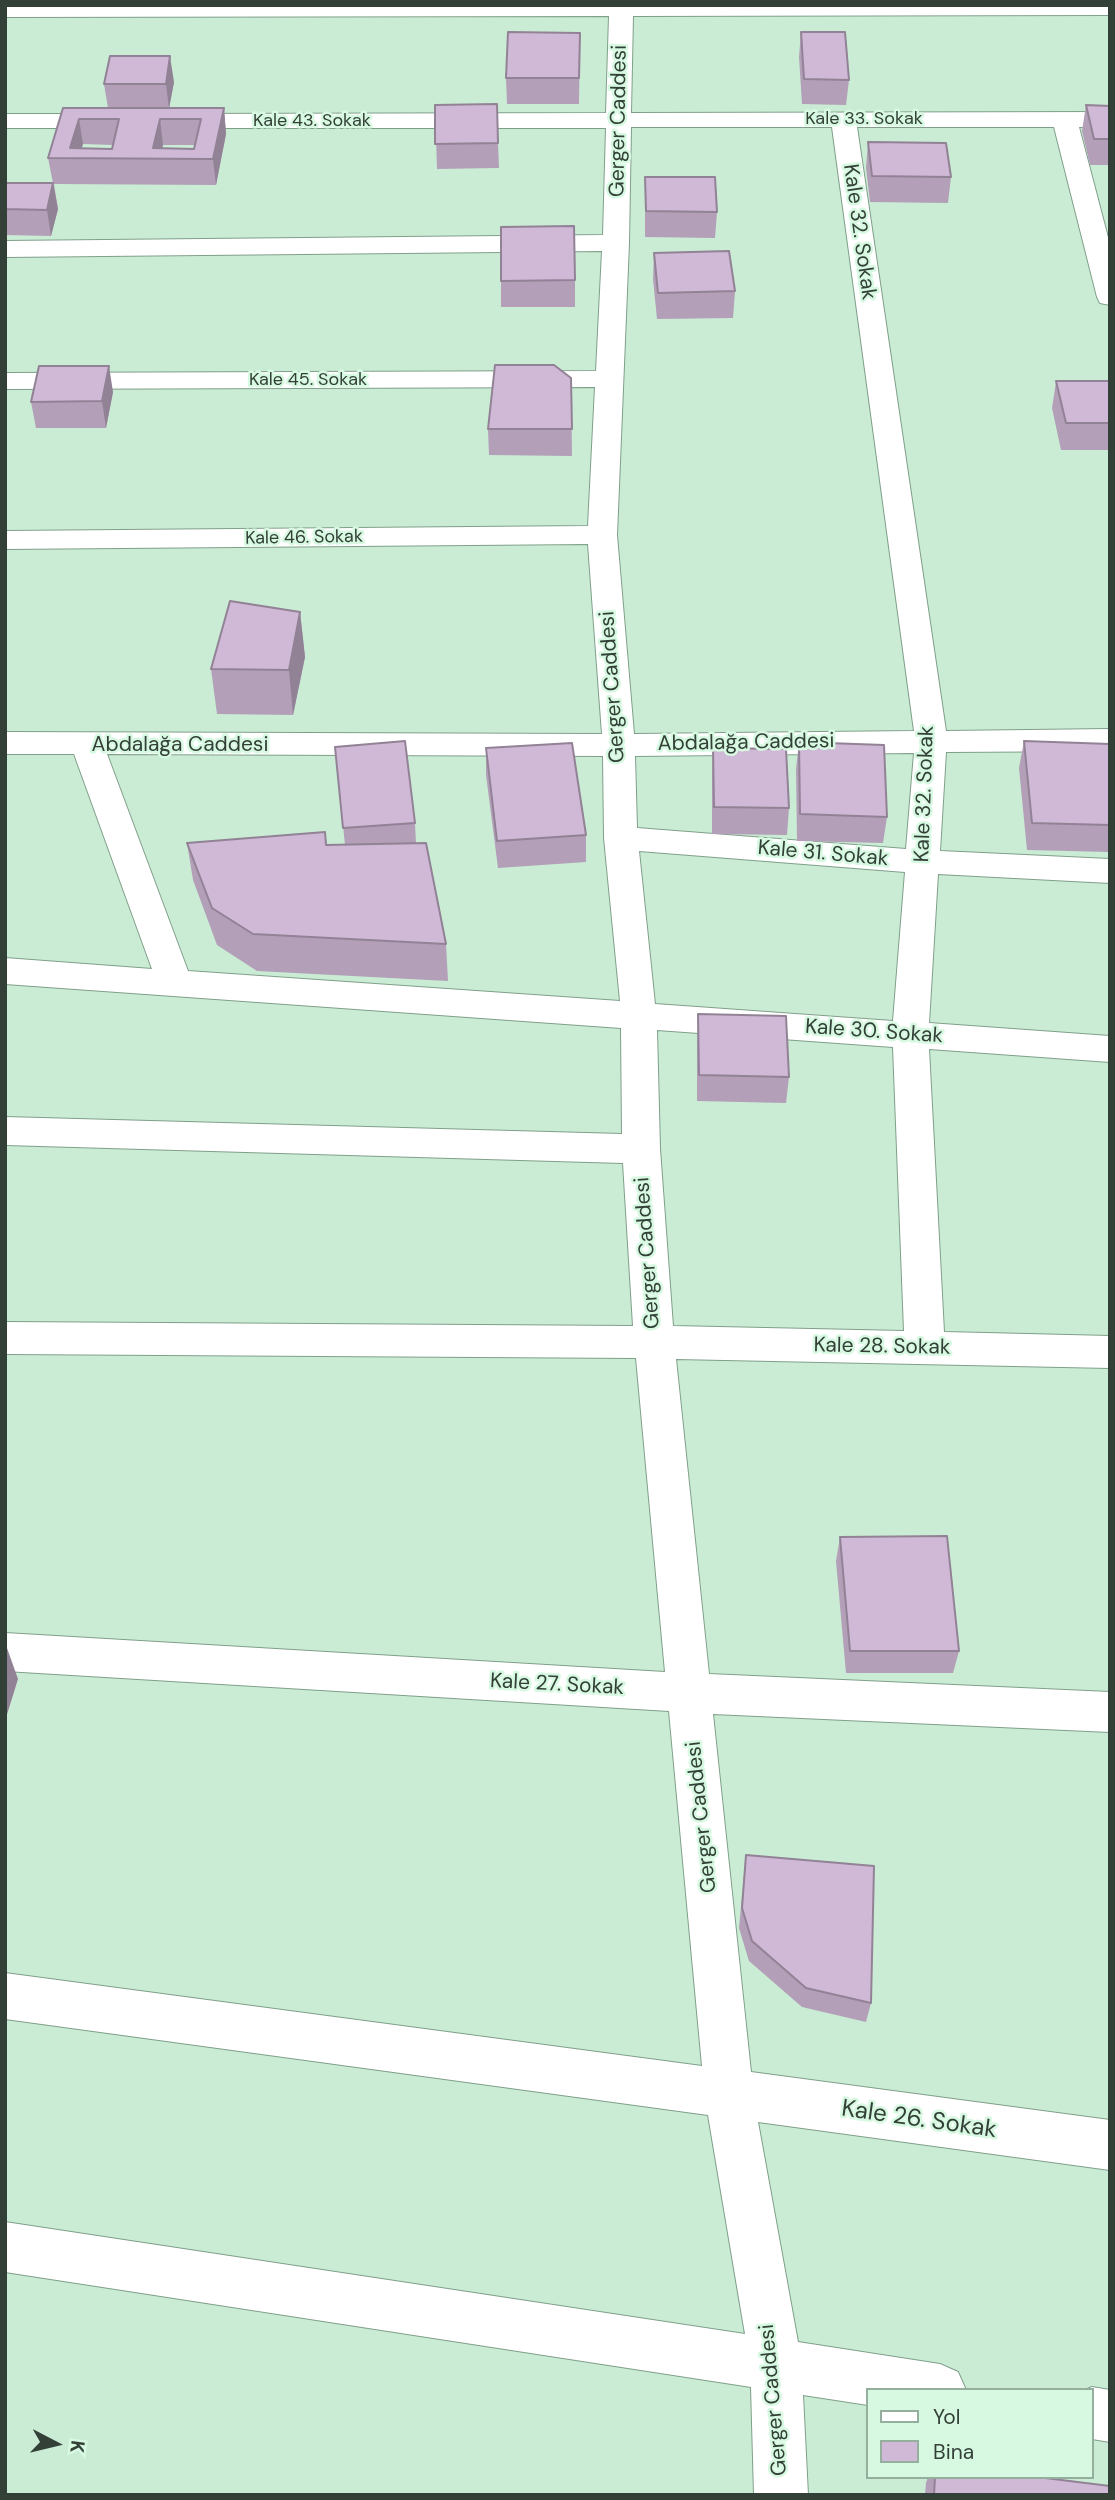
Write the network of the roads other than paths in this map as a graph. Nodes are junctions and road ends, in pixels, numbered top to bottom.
1 (621, 7) edge
2 (1110, 8) edge
3 (5, 10) edge
4 (1064, 118) junction
5 (843, 119) junction
6 (1110, 119) edge
7 (5, 121) edge
8 (619, 122) junction
9 (616, 243) junction
10 (5, 248) edge
11 (1110, 297) edge
12 (610, 379) junction
13 (5, 381) edge
14 (602, 535) junction
15 (5, 540) edge
16 (931, 740) junction
17 (1110, 740) edge
18 (5, 743) edge
19 (86, 745) junction
20 (619, 745) junction
21 (621, 838) junction
22 (923, 862) junction
23 (1110, 871) edge
24 (5, 971) edge
25 (175, 984) junction
26 (639, 1017) junction
27 (910, 1034) junction
28 (1110, 1049) edge
29 (5, 1130) edge
30 (641, 1149) junction
31 (5, 1338) edge
32 (654, 1342) junction
33 (925, 1348) junction
34 (1110, 1352) edge
35 (5, 1652) edge
36 (689, 1693) junction
37 (1110, 1712) edge
38 (5, 1996) edge
39 (729, 2095) junction
40 (1110, 2145) edge
41 (5, 2247) edge
42 (776, 2364) junction
43 (927, 2388) edge
44 (781, 2495) edge

1 - 2 street
1 - 3 street
1 - 8 street, Gerger Caddesi
4 - 5 street, Kale 33. Sokak
4 - 6 street, Kale 33. Sokak
4 - 11 street
5 - 8 street, Kale 33. Sokak
5 - 16 street, Kale 32. Sokak
7 - 8 street, Kale 43. Sokak
8 - 9 street, Gerger Caddesi
9 - 10 street
9 - 12 street, Gerger Caddesi
12 - 13 street, Kale 45. Sokak
12 - 14 street, Gerger Caddesi
14 - 15 street, Kale 46. Sokak
14 - 20 street, Gerger Caddesi
16 - 17 street, Abdalağa Caddesi
16 - 20 street, Abdalağa Caddesi
16 - 22 street, Kale 32. Sokak
18 - 19 street, Abdalağa Caddesi
19 - 20 street, Abdalağa Caddesi
19 - 25 street
20 - 21 street, Gerger Caddesi
21 - 22 street, Kale 31. Sokak
21 - 26 street, Gerger Caddesi
22 - 23 street, Kale 31. Sokak
22 - 27 street, Kale 32. Sokak
24 - 25 street, Kale 30. Sokak
25 - 26 street, Kale 30. Sokak
26 - 27 street, Kale 30. Sokak
26 - 30 street, Gerger Caddesi
27 - 28 street, Kale 30. Sokak
27 - 33 street, Kale 32. Sokak
29 - 30 street
30 - 32 street, Gerger Caddesi
31 - 32 street, Kale 28. Sokak
32 - 33 street, Kale 28. Sokak
32 - 36 street, Gerger Caddesi
33 - 34 street, Kale 28. Sokak
35 - 36 street, Kale 27. Sokak
36 - 37 street, Kale 27. Sokak
36 - 39 street, Gerger Caddesi
38 - 39 street, Kale 26. Sokak
39 - 40 street, Kale 26. Sokak
39 - 42 street, Gerger Caddesi
41 - 42 street
42 - 43 street
42 - 44 street, Gerger Caddesi

